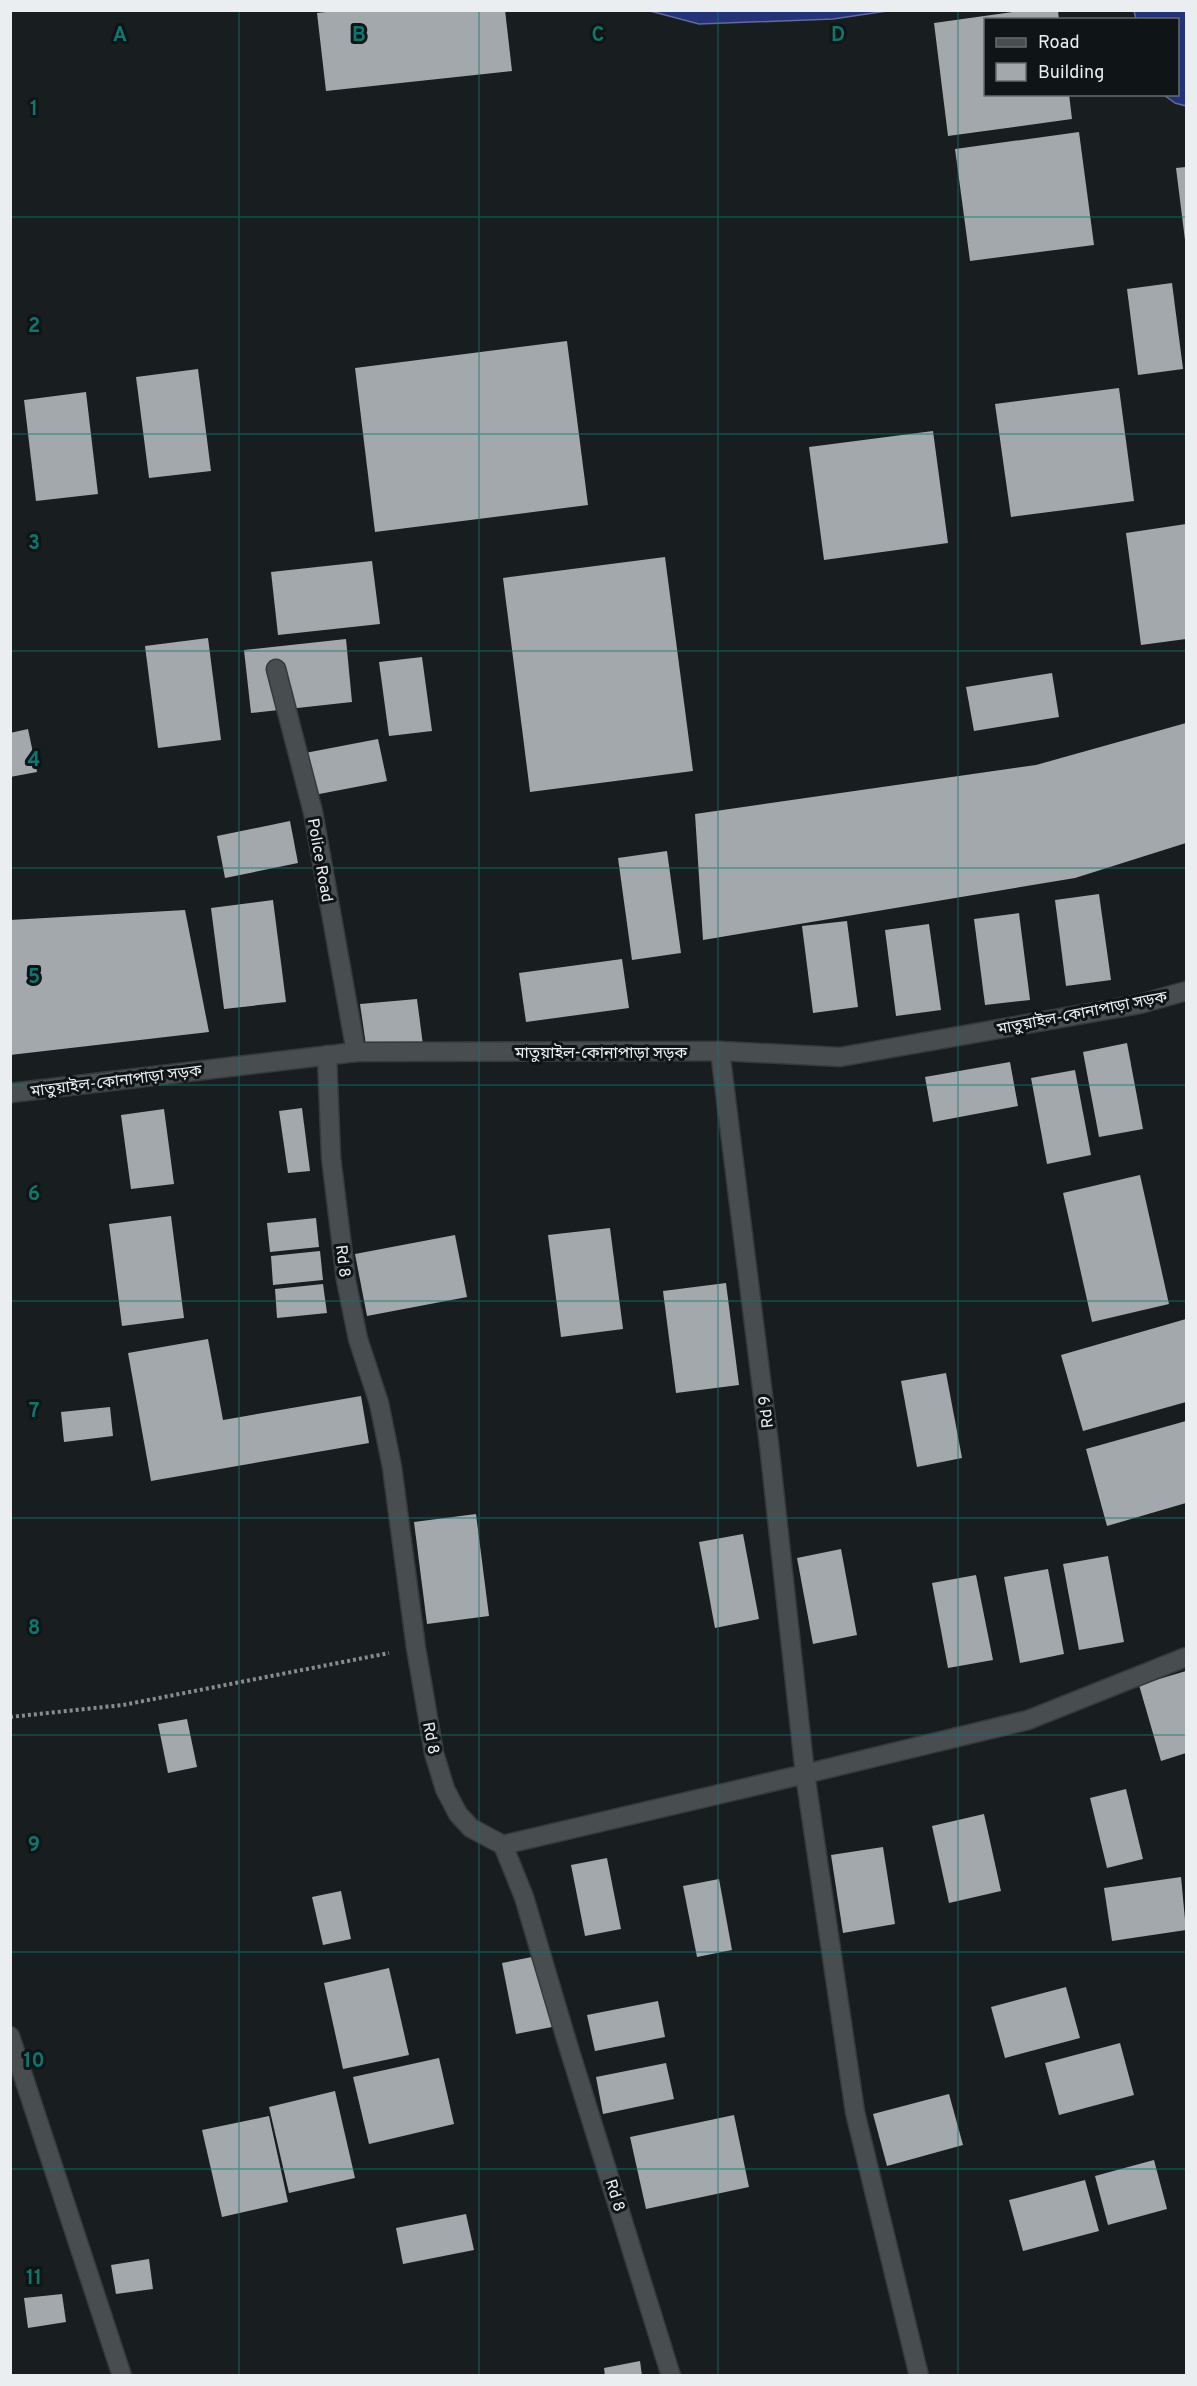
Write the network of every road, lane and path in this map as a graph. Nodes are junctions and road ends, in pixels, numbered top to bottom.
1 (276, 669) dead end
2 (1186, 991) edge
3 (356, 1052) junction
4 (720, 1052) junction
5 (327, 1055) junction
6 (10, 1092) edge
7 (416, 1648) junction
8 (1186, 1657) edge
9 (10, 1717) edge
10 (805, 1774) junction
11 (503, 1845) junction
12 (10, 2036) edge
13 (122, 2376) edge
14 (671, 2376) edge
15 (919, 2376) edge

1 - 3 street, Police Road
2 - 4 street, মাতুয়াইল-কোনাপাড়া সড়ক
3 - 4 street, মাতুয়াইল-কোনাপাড়া সড়ক
3 - 5 street, মাতুয়াইল-কোনাপাড়া সড়ক
4 - 10 street, Rd 9
5 - 6 street, মাতুয়াইল-কোনাপাড়া সড়ক
5 - 7 street, Rd 8
7 - 9 path
7 - 11 street, Rd 8
8 - 10 street
10 - 11 street
10 - 15 street, Rd 9
11 - 14 street, Rd 8
12 - 13 street

